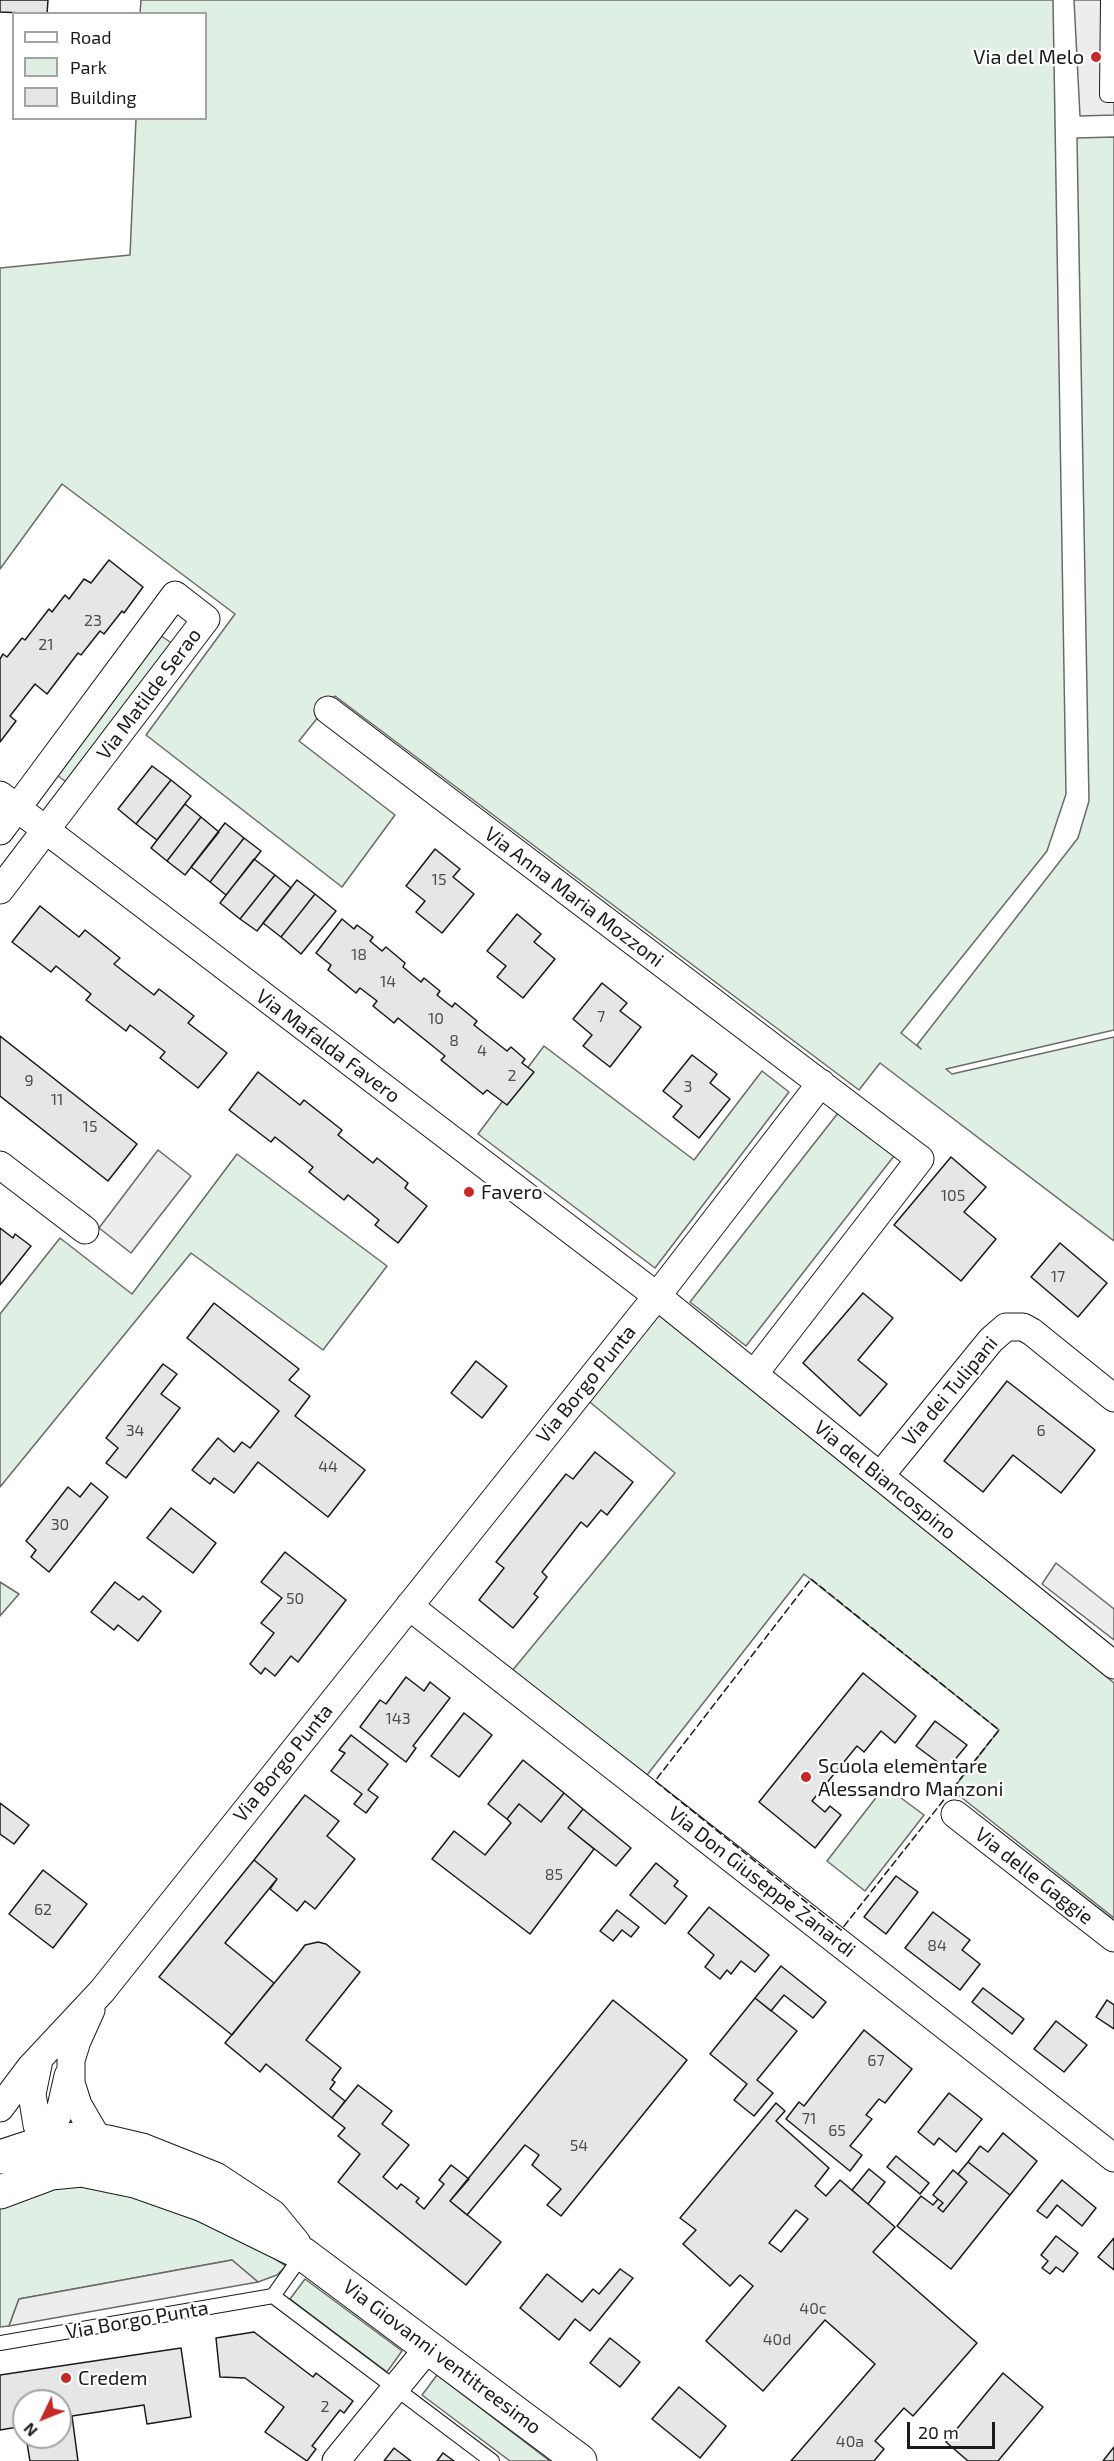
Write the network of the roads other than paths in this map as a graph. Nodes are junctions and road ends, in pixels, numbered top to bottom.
1 (1108, 0) edge
2 (1114, 95) edge
3 (328, 710) dead end
4 (9, 802) edge
5 (46, 830) junction
6 (0, 831) edge
7 (0, 891) edge
8 (821, 1083) junction
9 (0, 1165) edge
10 (85, 1230) dead end
11 (657, 1296) junction
12 (754, 1374) junction
13 (1114, 1398) edge
14 (880, 1476) junction
15 (409, 1606) junction
16 (1114, 1665) edge
17 (955, 1814) dead end
18 (1114, 1938) edge
19 (102, 1991) junction
20 (40, 2057) junction
21 (71, 2060) junction
22 (0, 2108) edge
23 (99, 2141) junction
24 (0, 2157) edge
25 (48, 2158) junction
26 (1114, 2158) edge
27 (0, 2192) edge
28 (303, 2254) junction
29 (273, 2296) junction
30 (0, 2343) edge
31 (429, 2347) junction
32 (395, 2388) junction
33 (336, 2461) edge
34 (492, 2461) edge
35 (580, 2461) edge

1 - 2 lane
3 - 8 street, Via Anna Maria Mozzoni
4 - 5 street, Via Mafalda Favero
4 - 5 street, Via Matilde Serao
4 - 6 street, Via Matilde Serao
5 - 7 street, Via Matilde Serao
5 - 11 street, Via Mafalda Favero
8 - 11 street, Via Borgo Punta
8 - 12 street
9 - 10 street
11 - 12 street, Via del Biancospino
11 - 15 street, Via Borgo Punta
12 - 14 street, Via del Biancospino
13 - 14 street, Via dei Tulipani
14 - 16 street, Via del Biancospino
15 - 19 street, Via Borgo Punta
15 - 26 street, Via Don Giuseppe Zanardi
17 - 18 street, Via delle Gaggie
19 - 20 street, Via Borgo Punta
19 - 21 street, Via Borgo Punta
20 - 22 street, Via Borgo Punta
20 - 25 street
21 - 23 street, Via Borgo Punta
21 - 25 street, Via Borgo Punta
23 - 25 street, Via Giovanni ventitreesimo
23 - 28 street, Via Giovanni ventitreesimo
24 - 25 street
25 - 27 street
25 - 28 street, Via Giovanni ventitreesimo
28 - 29 lane
28 - 31 street, Via Giovanni ventitreesimo
29 - 30 lane, Via Borgo Punta
29 - 32 lane
31 - 32 street
31 - 35 street, Via Giovanni ventitreesimo
32 - 33 street
32 - 34 lane

